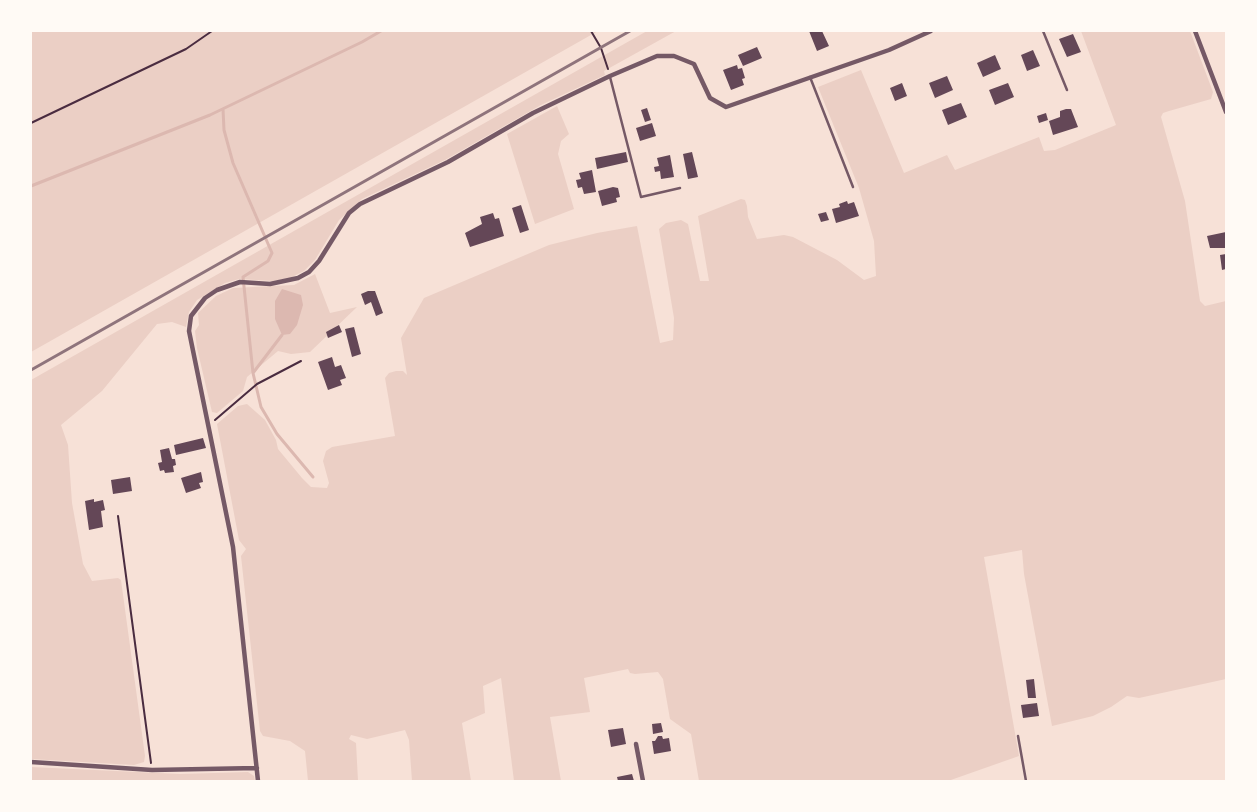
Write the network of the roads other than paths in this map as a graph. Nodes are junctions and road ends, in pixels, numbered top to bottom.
1 (931, 31) edge
2 (1043, 31) edge
3 (1195, 31) edge
4 (610, 76) junction
5 (810, 76) junction
6 (1067, 90) dead end
7 (1226, 112) edge
8 (853, 187) dead end
9 (680, 188) dead end
10 (1018, 736) dead end
11 (636, 744) dead end
12 (31, 762) edge
13 (257, 768) junction
14 (258, 781) edge
15 (643, 781) edge
16 (1026, 781) edge

1 - 5 street
2 - 6 lane
3 - 7 street
4 - 5 street
4 - 9 lane
4 - 13 street
5 - 8 lane
10 - 16 lane
11 - 15 street
12 - 13 street
13 - 14 street

